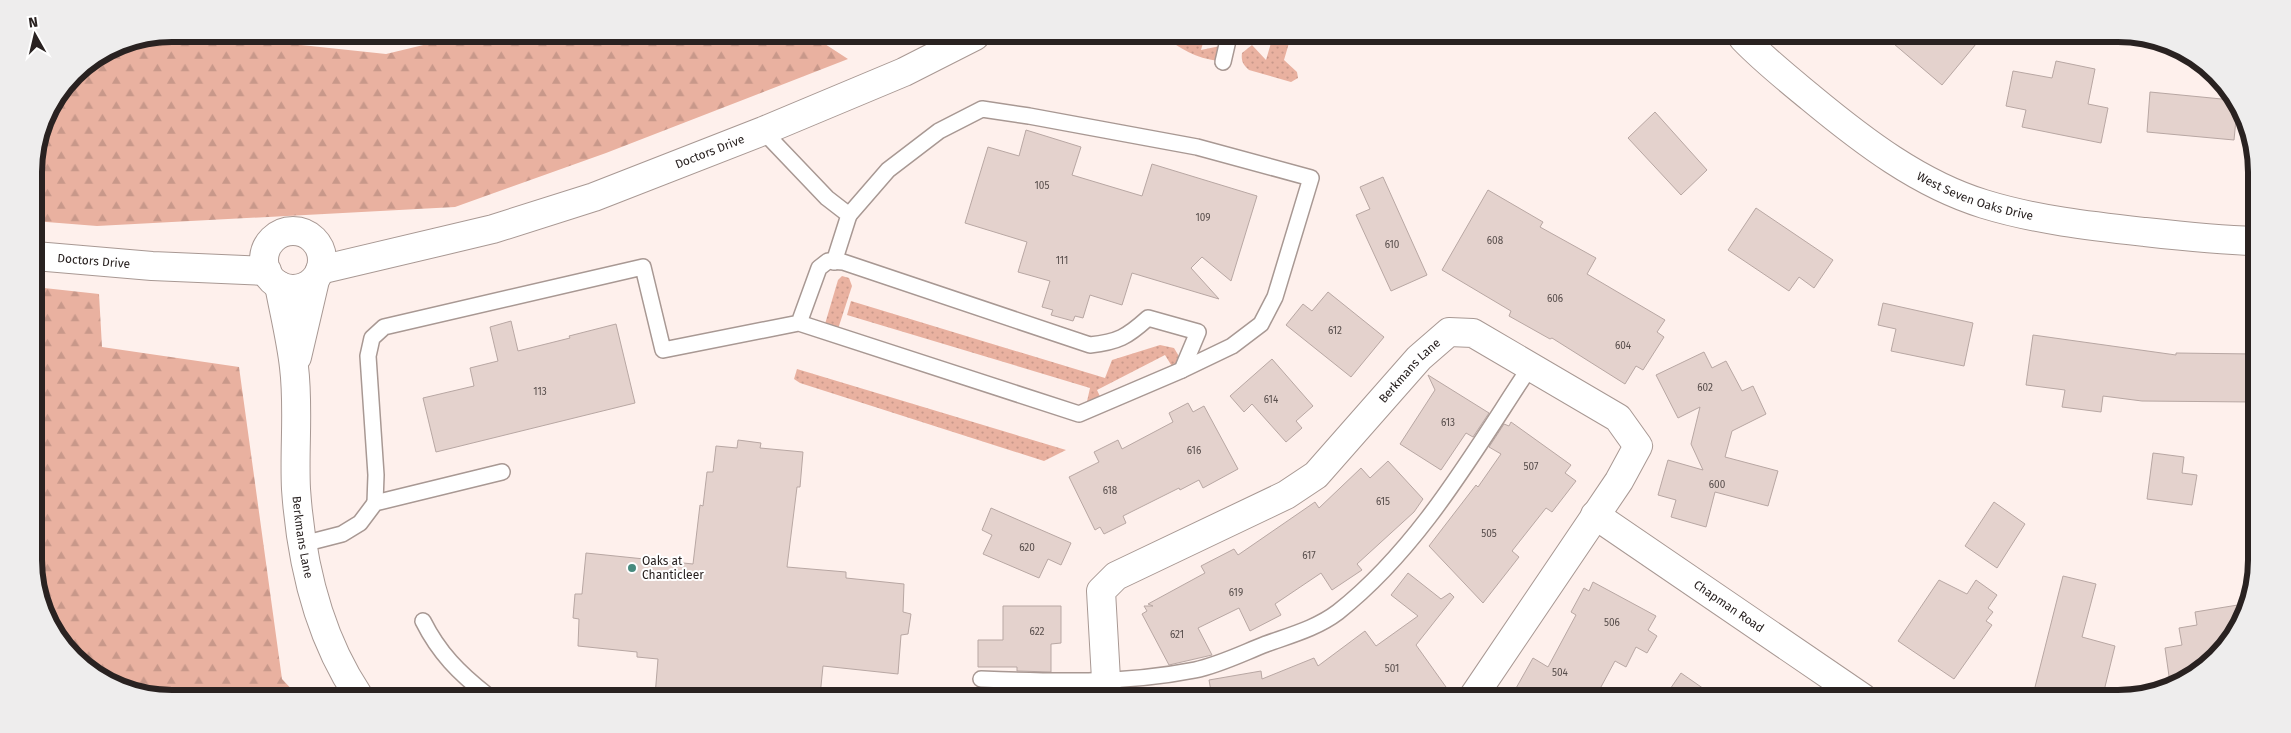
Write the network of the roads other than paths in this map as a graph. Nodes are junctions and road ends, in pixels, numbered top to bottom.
1 (963, 42) edge
2 (1228, 42) edge
3 (1748, 42) edge
4 (1223, 62) dead end
5 (763, 131) junction
6 (850, 215) junction
7 (2248, 241) edge
8 (43, 257) edge
9 (834, 262) junction
10 (318, 266) junction
11 (271, 268) junction
12 (799, 323) junction
13 (1530, 366) junction
14 (295, 368) junction
15 (1182, 370) junction
16 (502, 472) dead end
17 (375, 503) junction
18 (1595, 515) junction
19 (303, 544) junction
20 (423, 620) dead end
21 (981, 679) dead end
22 (1106, 689) edge
23 (355, 690) edge
24 (481, 690) edge
25 (1477, 690) edge
26 (1851, 690) edge

1 - 5 street, Doctors Drive
2 - 4 lane
3 - 7 street, West Seven Oaks Drive
5 - 6 lane
5 - 10 street, Doctors Drive
6 - 9 lane
6 - 15 lane
8 - 11 street, Doctors Drive
9 - 12 lane
9 - 15 lane
10 - 11 street, Doctors Drive
10 - 11 street
10 - 14 street, Berkmans Lane
11 - 14 street, Berkmans Lane
12 - 15 lane
12 - 17 lane
13 - 18 street, Berkmans Lane
13 - 22 lane
13 - 22 street, Berkmans Lane
14 - 19 street, Berkmans Lane
16 - 17 lane
17 - 19 lane
18 - 25 street, Berkmans Lane
18 - 26 street, Chapman Road
19 - 23 street, Berkmans Lane
20 - 24 lane
21 - 22 lane

